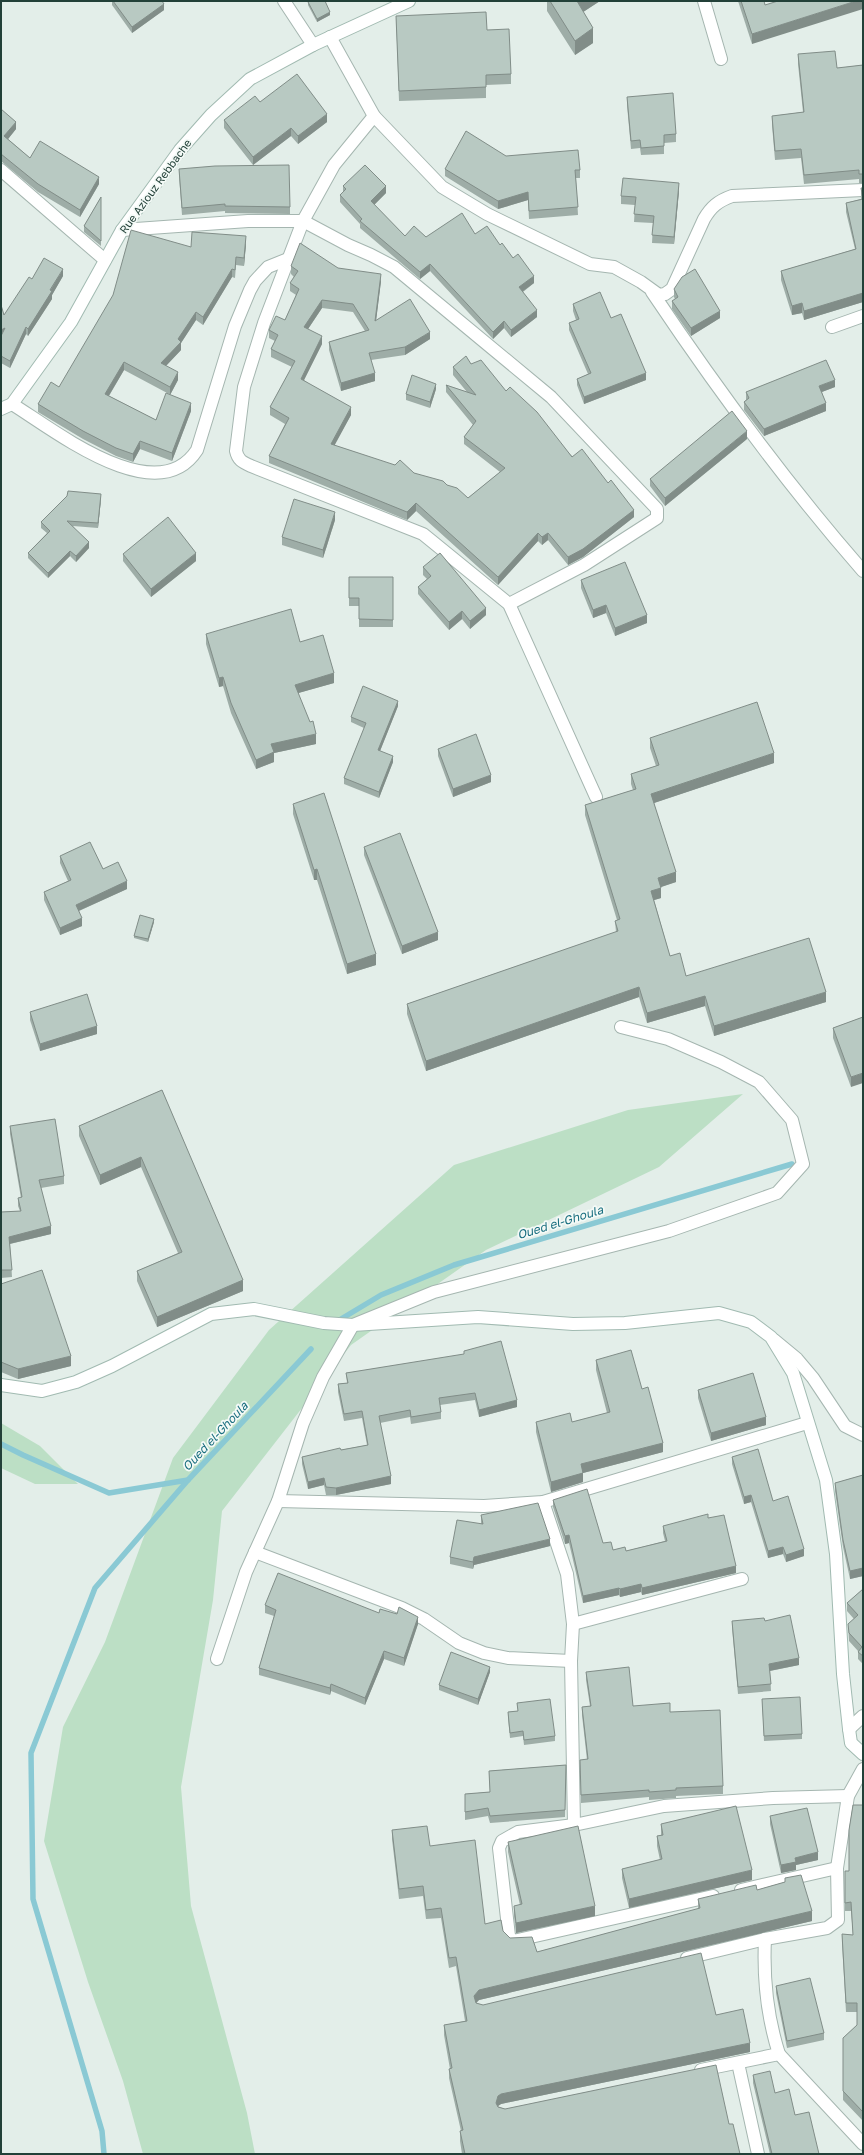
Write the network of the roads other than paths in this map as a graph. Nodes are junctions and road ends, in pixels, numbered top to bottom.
1 (284, 1) edge
2 (409, 1) edge
3 (704, 1) edge
4 (330, 37) junction
5 (314, 45) junction
6 (721, 59) dead end
7 (374, 116) junction
8 (1, 170) edge
9 (863, 190) edge
10 (303, 221) junction
11 (122, 230) junction
12 (288, 259) junction
13 (105, 260) junction
14 (652, 292) junction
15 (863, 316) edge
16 (832, 327) dead end
17 (7, 407) edge
18 (863, 570) edge
19 (509, 604) junction
20 (596, 797) dead end
21 (621, 1028) dead end
22 (353, 1325) junction
23 (771, 1337) junction
24 (1, 1385) edge
25 (807, 1423) junction
26 (863, 1435) edge
27 (278, 1501) junction
28 (543, 1502) junction
29 (255, 1552) junction
30 (742, 1578) dead end
31 (573, 1624) junction
32 (217, 1659) dead end
33 (571, 1662) junction
34 (863, 1716) edge
35 (849, 1729) junction
36 (863, 1754) edge
37 (863, 1770) edge
38 (848, 1796) junction
39 (574, 1825) junction
40 (837, 1868) junction
41 (765, 1939) junction
42 (673, 1961) edge
43 (779, 2054) junction
44 (738, 2063) junction
45 (692, 2072) edge
46 (863, 2144) edge
47 (758, 2154) edge

1 - 5 street
2 - 4 street, Rue Aziouz Rebbache
3 - 6 street
4 - 5 street, Rue Aziouz Rebbache
4 - 7 street
5 - 11 street, Rue Aziouz Rebbache
7 - 10 street
7 - 14 street
8 - 13 street
9 - 14 street
10 - 11 street
10 - 12 street
10 - 19 street
11 - 13 street, Rue Aziouz Rebbache
12 - 17 street
12 - 19 street
13 - 17 street, Rue Aziouz Rebbache
14 - 18 street
15 - 16 street
19 - 20 street
21 - 22 street
22 - 23 street
22 - 24 street
22 - 27 street
23 - 25 street
23 - 26 street
25 - 28 street
25 - 35 street
27 - 28 street
27 - 29 street
28 - 31 street
29 - 32 street
29 - 33 street
30 - 31 street
31 - 33 street
33 - 39 street
34 - 35 street
35 - 36 street
37 - 38 street
38 - 39 street
38 - 40 street
39 - 40 street
40 - 41 street
41 - 42 street
41 - 43 street
43 - 44 street
43 - 46 street
44 - 45 street
44 - 47 street

